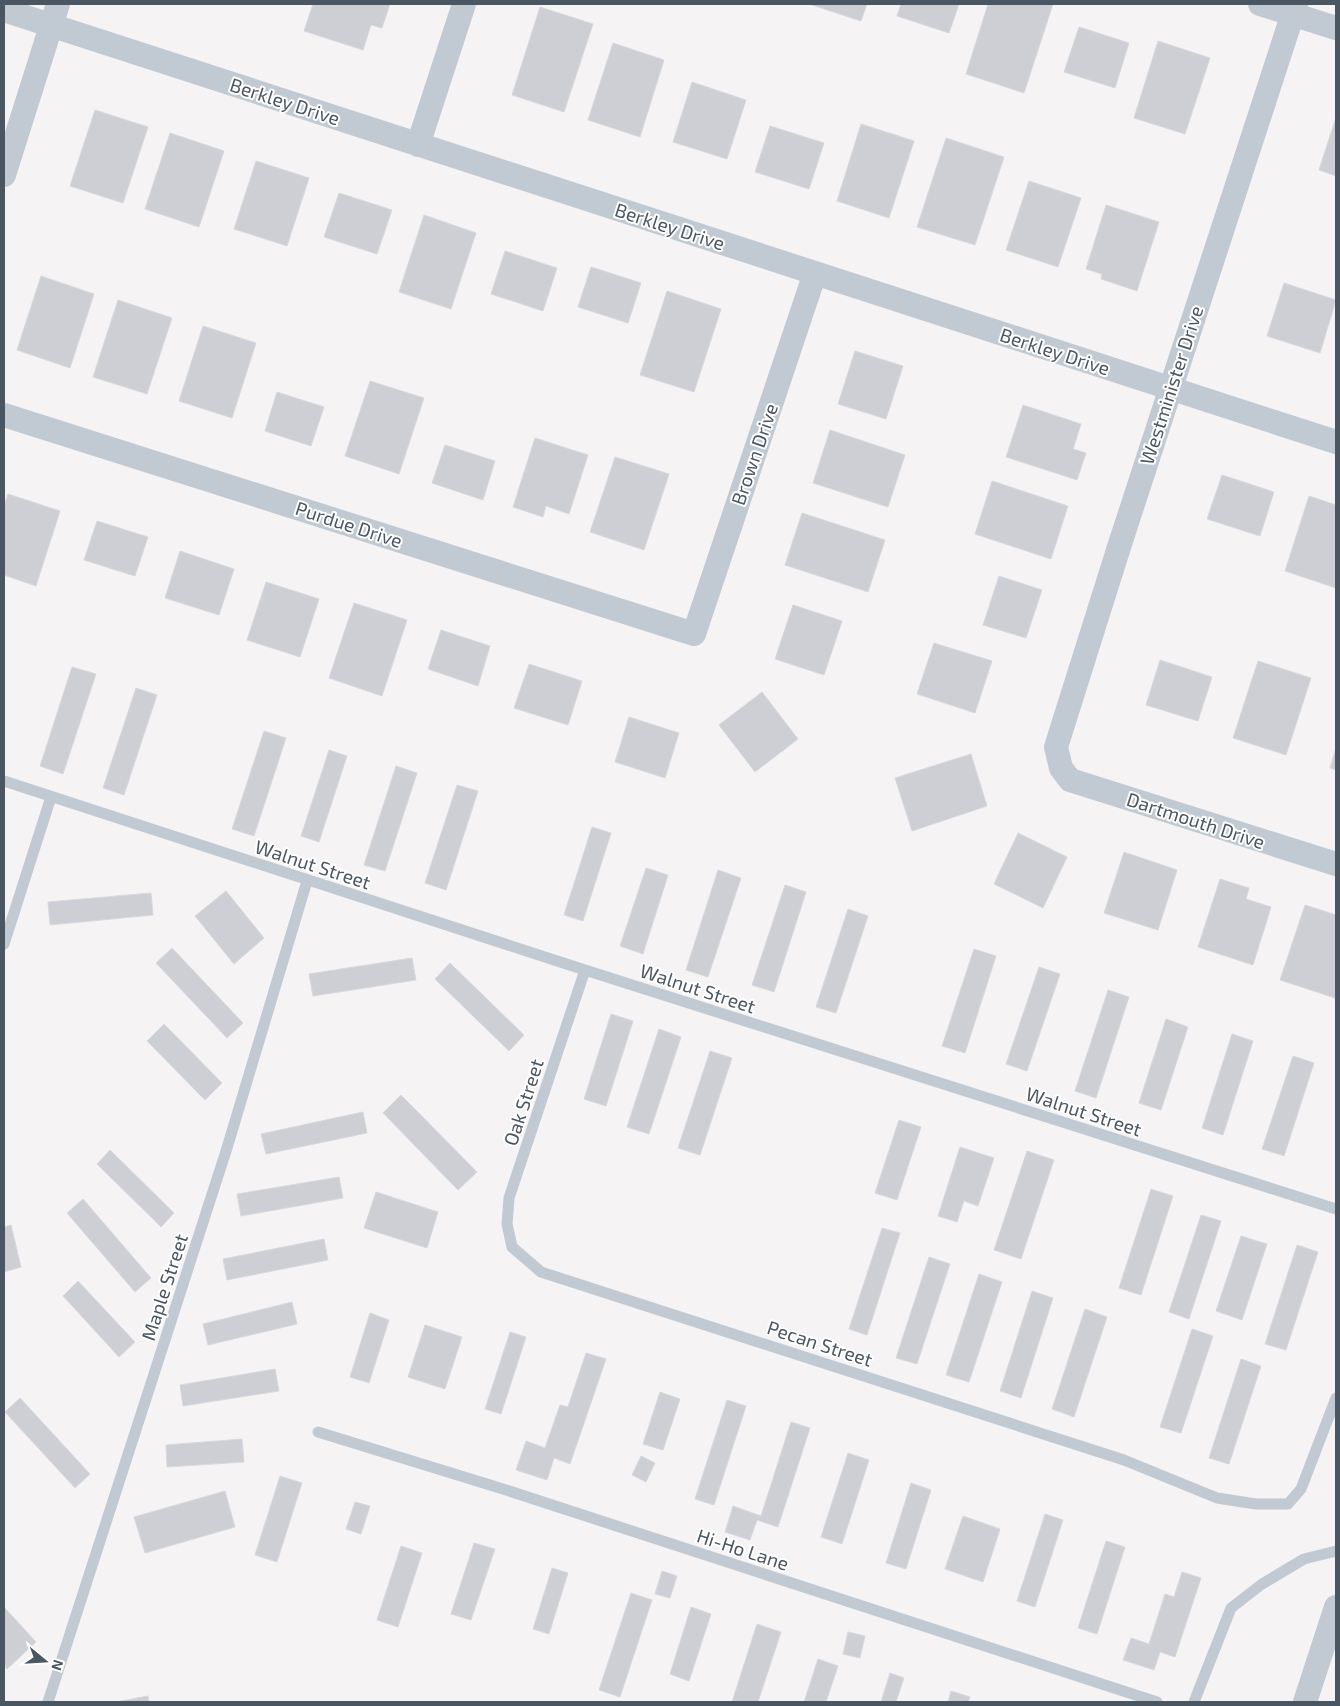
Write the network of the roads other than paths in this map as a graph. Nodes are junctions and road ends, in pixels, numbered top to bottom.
1 (464, 4) edge
2 (1260, 4) edge
3 (1294, 9) edge
4 (4, 10) edge
5 (54, 15) edge
6 (1336, 28) edge
7 (418, 145) junction
8 (4, 175) edge
9 (815, 273) junction
10 (1170, 388) junction
11 (4, 415) edge
12 (1336, 442) edge
13 (694, 634) joint
14 (1061, 768) joint
15 (4, 781) edge
16 (51, 797) junction
17 (1336, 864) edge
18 (307, 881) junction
19 (4, 944) edge
20 (585, 970) junction
21 (1336, 1209) edge
22 (512, 1247) joint
23 (1336, 1398) edge
24 (318, 1432) dead end
25 (1336, 1552) edge
26 (1336, 1607) edge
27 (48, 1702) edge
28 (1157, 1702) edge
29 (1194, 1702) edge
30 (1305, 1702) edge

1 - 7 street
2 - 3 street
3 - 6 street
3 - 10 street, Westminister Drive
4 - 5 street, Berkley Drive
5 - 7 street, Berkley Drive
5 - 8 street
7 - 9 street, Berkley Drive
9 - 10 street, Berkley Drive
9 - 13 street, Brown Drive
10 - 12 street, Berkley Drive
10 - 14 street, Westminister Drive
11 - 13 street, Purdue Drive
14 - 17 street, Dartmouth Drive
15 - 16 lane, Walnut Street
16 - 18 lane, Walnut Street
16 - 19 lane
18 - 20 lane, Walnut Street
18 - 27 lane, Maple Street
20 - 21 lane, Walnut Street
20 - 22 lane, Oak Street
22 - 23 lane, Pecan Street
24 - 28 lane, Hi-Ho Lane
25 - 29 lane
26 - 30 street

